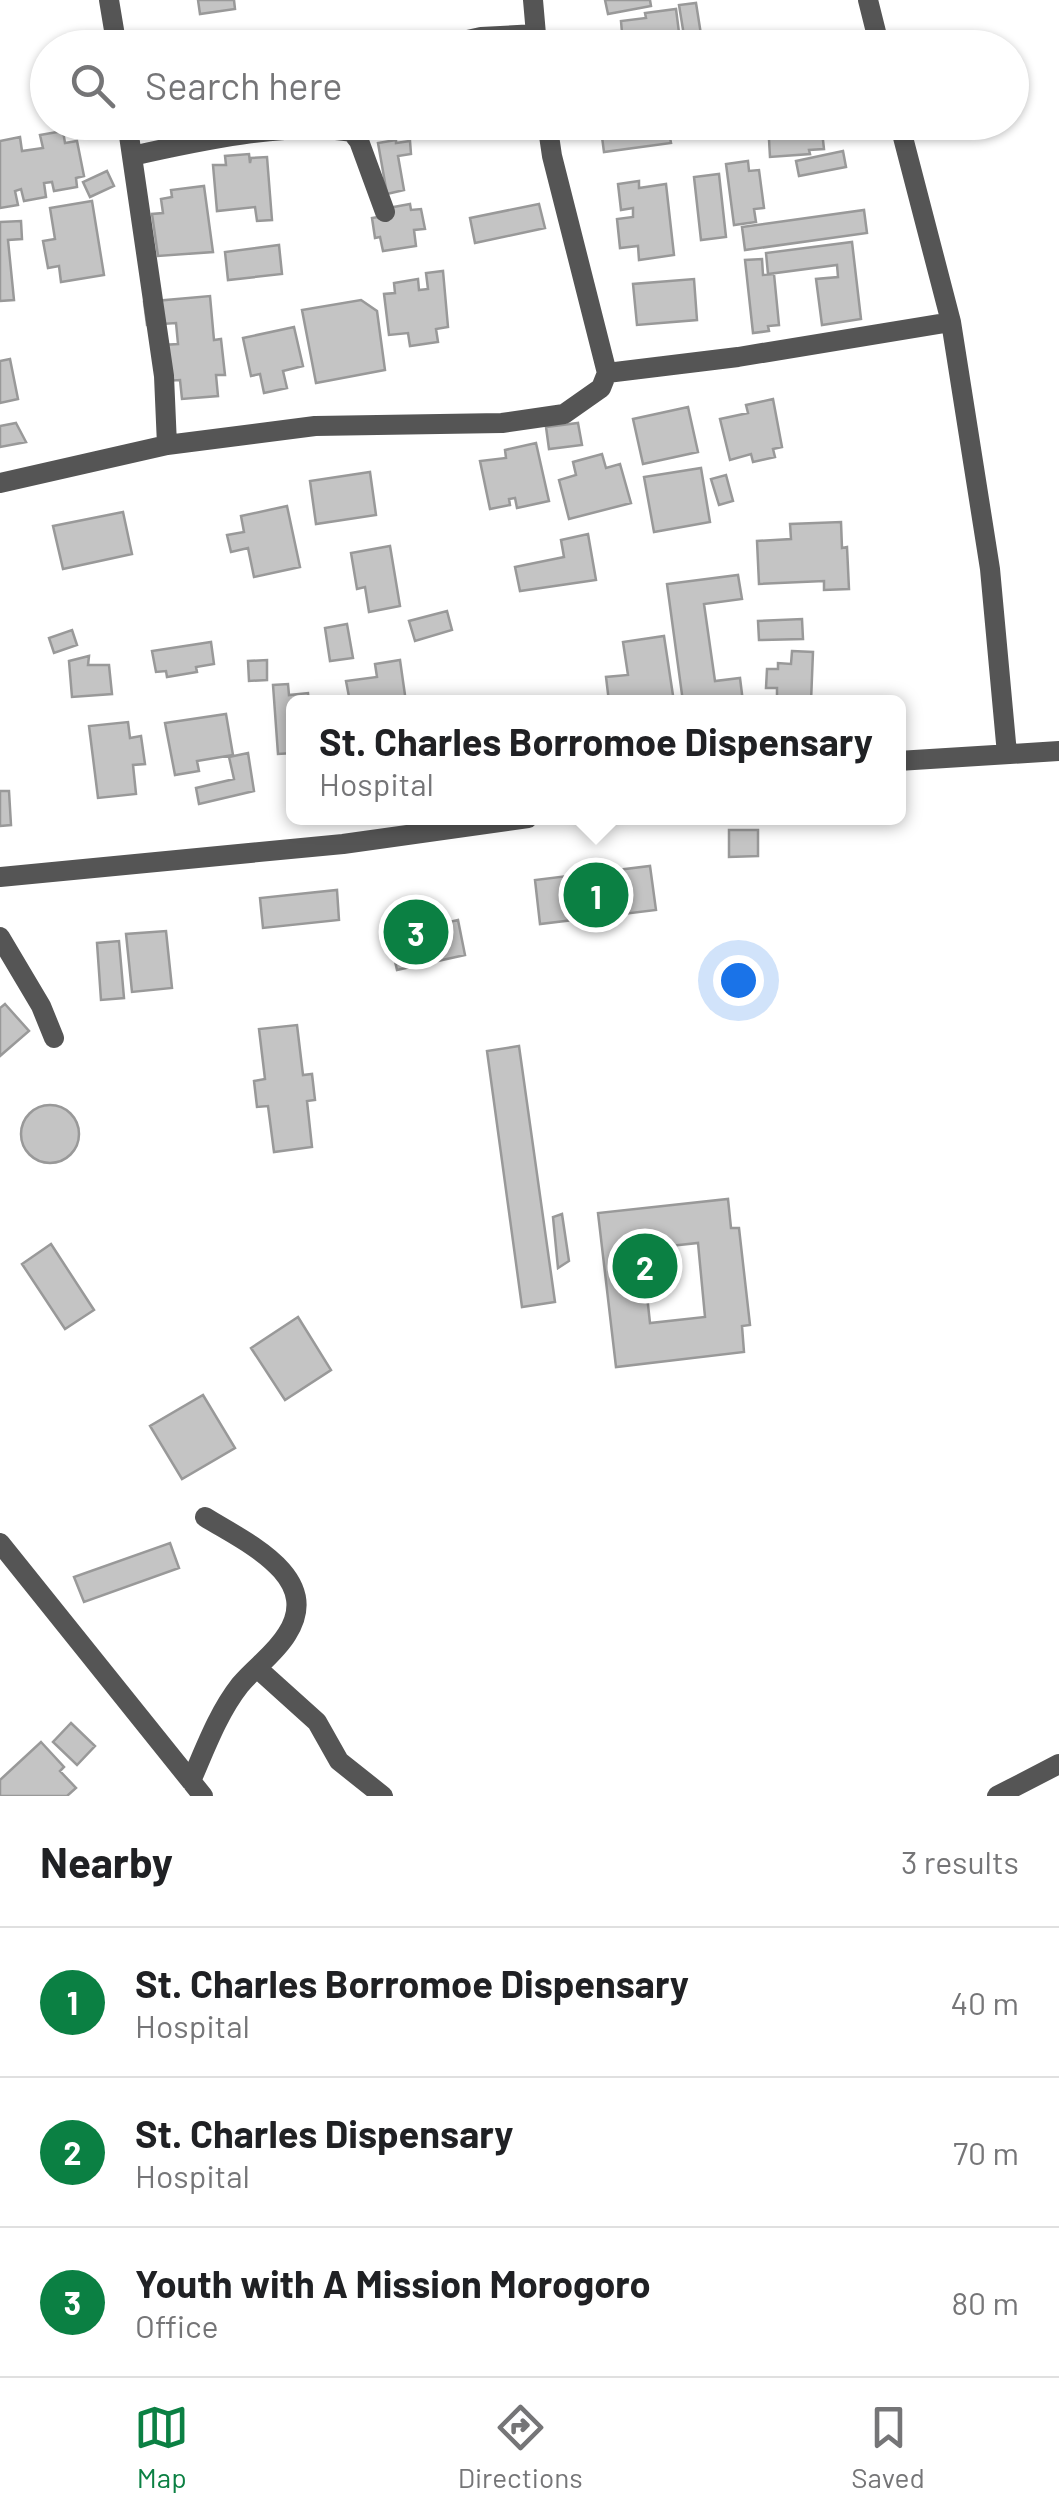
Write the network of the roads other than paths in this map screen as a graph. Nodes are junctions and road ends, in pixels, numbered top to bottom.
1 (109, 0) edge
2 (533, 0) edge
3 (868, 0) edge
4 (114, 30) edge
5 (536, 30) edge
6 (876, 30) edge
7 (130, 140) edge
8 (215, 140) edge
9 (358, 140) edge
10 (550, 140) edge
11 (904, 140) edge
12 (132, 156) junction
13 (385, 212) dead end
14 (950, 322) junction
15 (607, 374) junction
16 (167, 445) junction
17 (0, 483) edge
18 (1059, 751) edge
19 (1007, 754) junction
20 (906, 760) edge
21 (478, 825) edge
22 (0, 877) edge
23 (0, 938) edge
24 (54, 1038) dead end
25 (206, 1517) dead end
26 (0, 1543) edge
27 (257, 1668) junction
28 (1059, 1764) edge
29 (197, 1789) edge
30 (383, 1796) edge
31 (998, 1796) edge

1 - 4 street
2 - 5 street
3 - 6 street
7 - 12 street
8 - 12 street
9 - 13 street
10 - 15 street
11 - 14 street
12 - 16 street
14 - 15 street
14 - 19 street
15 - 16 street
16 - 17 street
18 - 19 street
19 - 20 street
21 - 22 street
23 - 24 street
25 - 27 street
26 - 29 street
27 - 29 street
27 - 30 street
28 - 31 street

